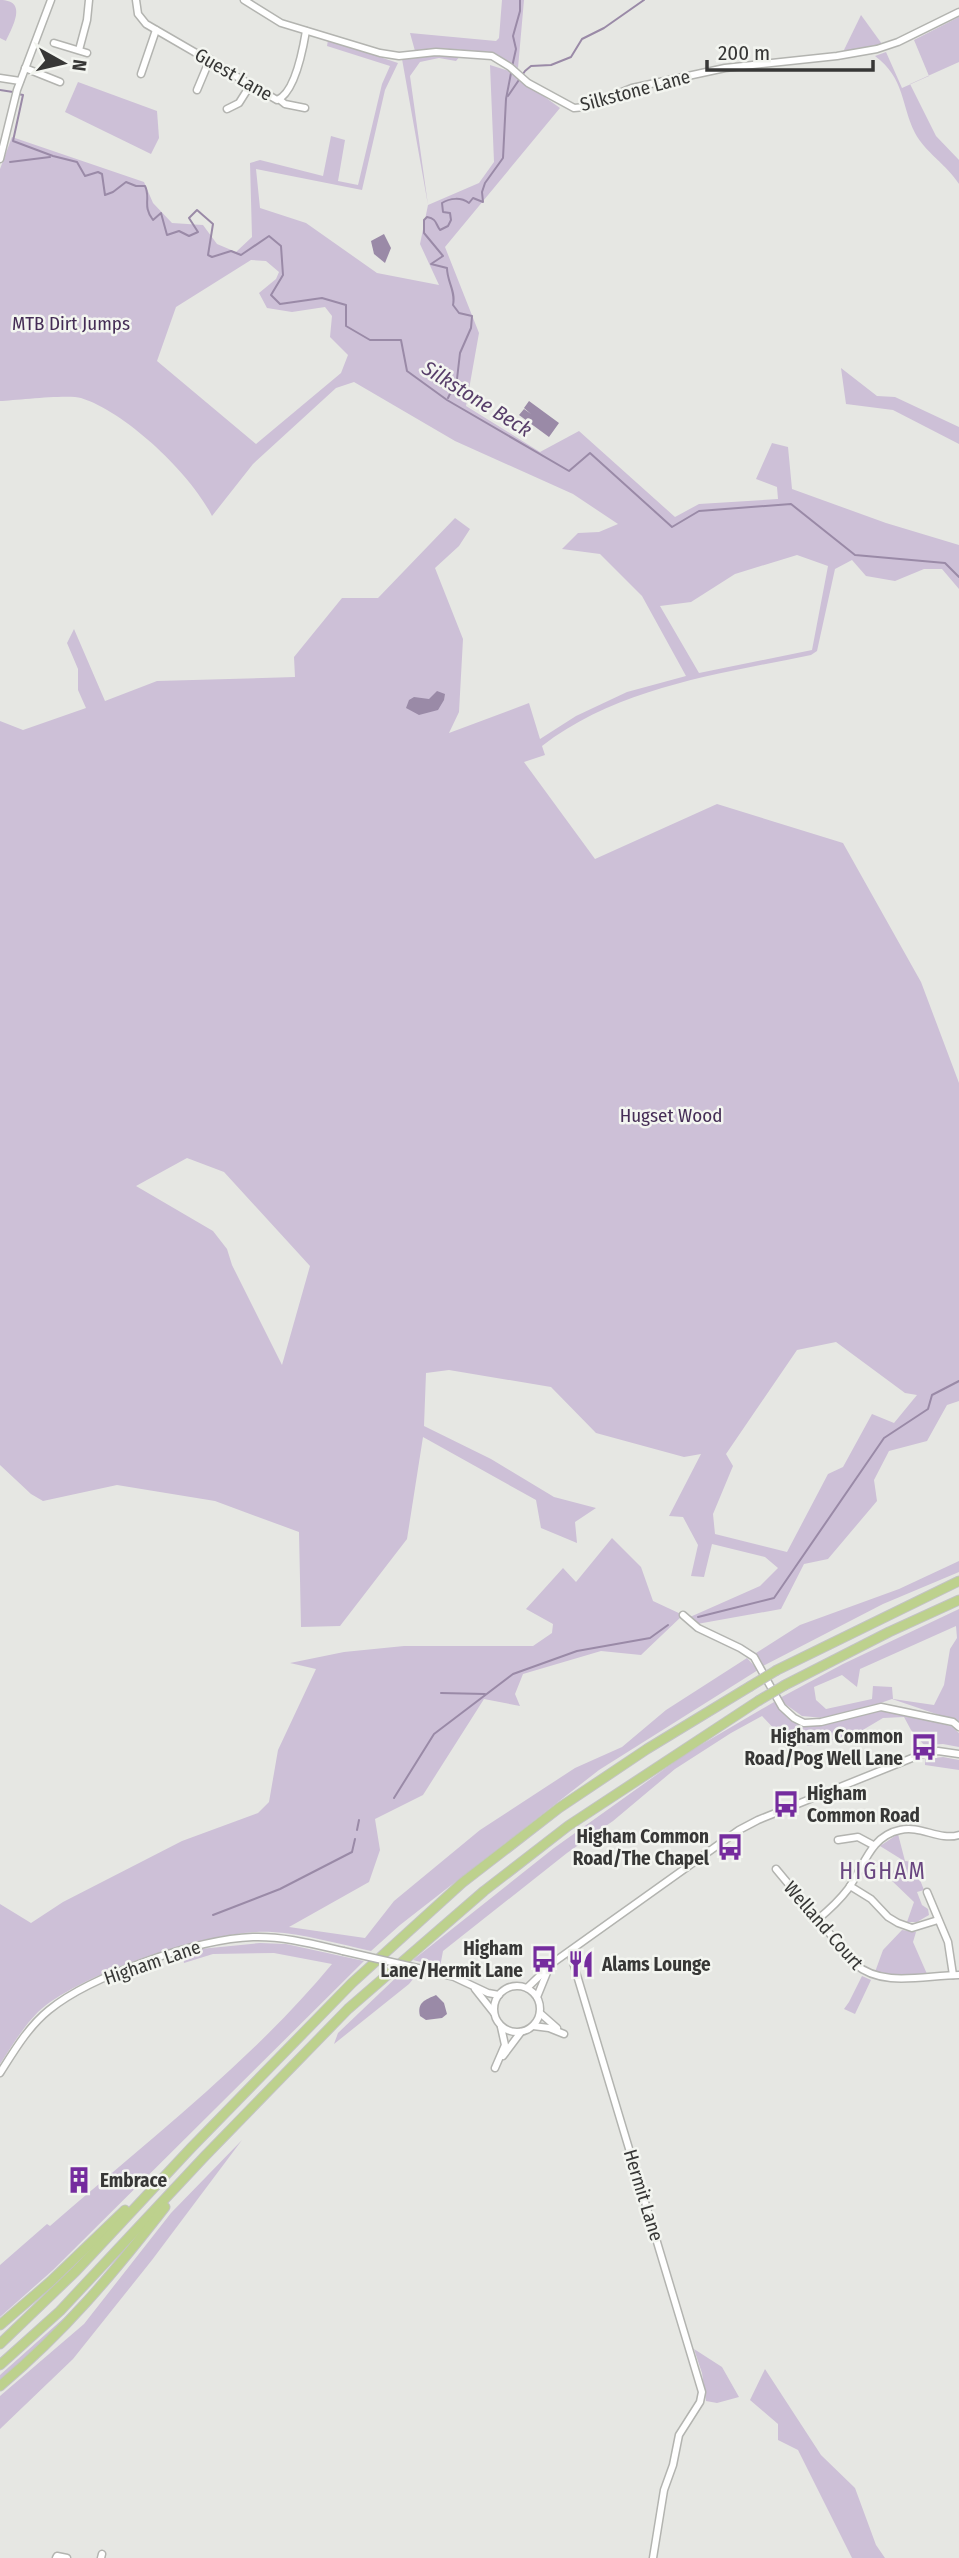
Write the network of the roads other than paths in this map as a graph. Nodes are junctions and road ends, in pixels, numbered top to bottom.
1 (51, 0) edge
2 (89, 0) edge
3 (136, 0) edge
4 (247, 1) edge
5 (959, 12) edge
6 (156, 30) junction
7 (306, 31) junction
8 (54, 43) dead end
9 (79, 50) junction
10 (88, 53) dead end
11 (210, 59) junction
12 (25, 68) junction
13 (145, 71) dead end
14 (0, 78) edge
15 (20, 81) junction
16 (60, 82) dead end
17 (251, 84) junction
18 (200, 87) dead end
19 (280, 100) junction
20 (303, 105) dead end
21 (232, 109) dead end
22 (0, 159) edge
23 (959, 1581) edge
24 (959, 1600) edge
25 (683, 1615) dead end
26 (959, 1727) edge
27 (959, 1754) edge
28 (959, 1835) edge
29 (838, 1840) dead end
30 (873, 1845) junction
31 (776, 1869) dead end
32 (850, 1886) junction
33 (927, 1892) dead end
34 (817, 1920) junction
35 (939, 1920) junction
36 (570, 1952) junction
37 (550, 1966) junction
38 (956, 1975) edge
39 (465, 1982) junction
40 (527, 1989) junction
41 (499, 1995) junction
42 (537, 1997) junction
43 (495, 2013) junction
44 (540, 2013) junction
45 (500, 2025) junction
46 (533, 2026) junction
47 (521, 2032) junction
48 (0, 2073) edge
49 (191, 2148) junction
50 (205, 2156) junction
51 (0, 2325) edge
52 (0, 2344) edge
53 (0, 2365) edge
54 (0, 2386) edge
55 (56, 2558) edge
56 (67, 2558) edge
57 (653, 2558) edge

1 - 12 street
2 - 9 street
3 - 6 street, Guest Lane
4 - 7 street, Silkstone Lane
5 - 7 street, Silkstone Lane
6 - 11 street, Guest Lane
6 - 13 street
7 - 19 street, Guest Lane
8 - 9 street
9 - 10 street
11 - 17 street, Guest Lane
11 - 18 street
12 - 15 street
12 - 16 street
14 - 15 street
15 - 22 street
17 - 19 street, Guest Lane
17 - 21 street
19 - 20 street
23 - 49 highway, bridge
24 - 50 highway, bridge
25 - 26 street
27 - 36 street
28 - 30 street
29 - 30 street
30 - 32 street
31 - 34 street, Welland Court
32 - 34 street
32 - 35 street
33 - 35 street
34 - 38 street, Welland Court
35 - 38 street
36 - 37 street
36 - 57 street, Hermit Lane
37 - 40 street
37 - 42 street
39 - 41 street
39 - 43 street
39 - 48 street, Higham Lane, bridge
40 - 41 street
40 - 42 street
41 - 43 street
42 - 44 street
43 - 45 street
44 - 46 street
44 - 46 street
45 - 47 street
45 - 47 street
46 - 47 street
49 - 51 highway
49 - 52 highway
50 - 53 highway
50 - 54 highway
55 - 56 street

